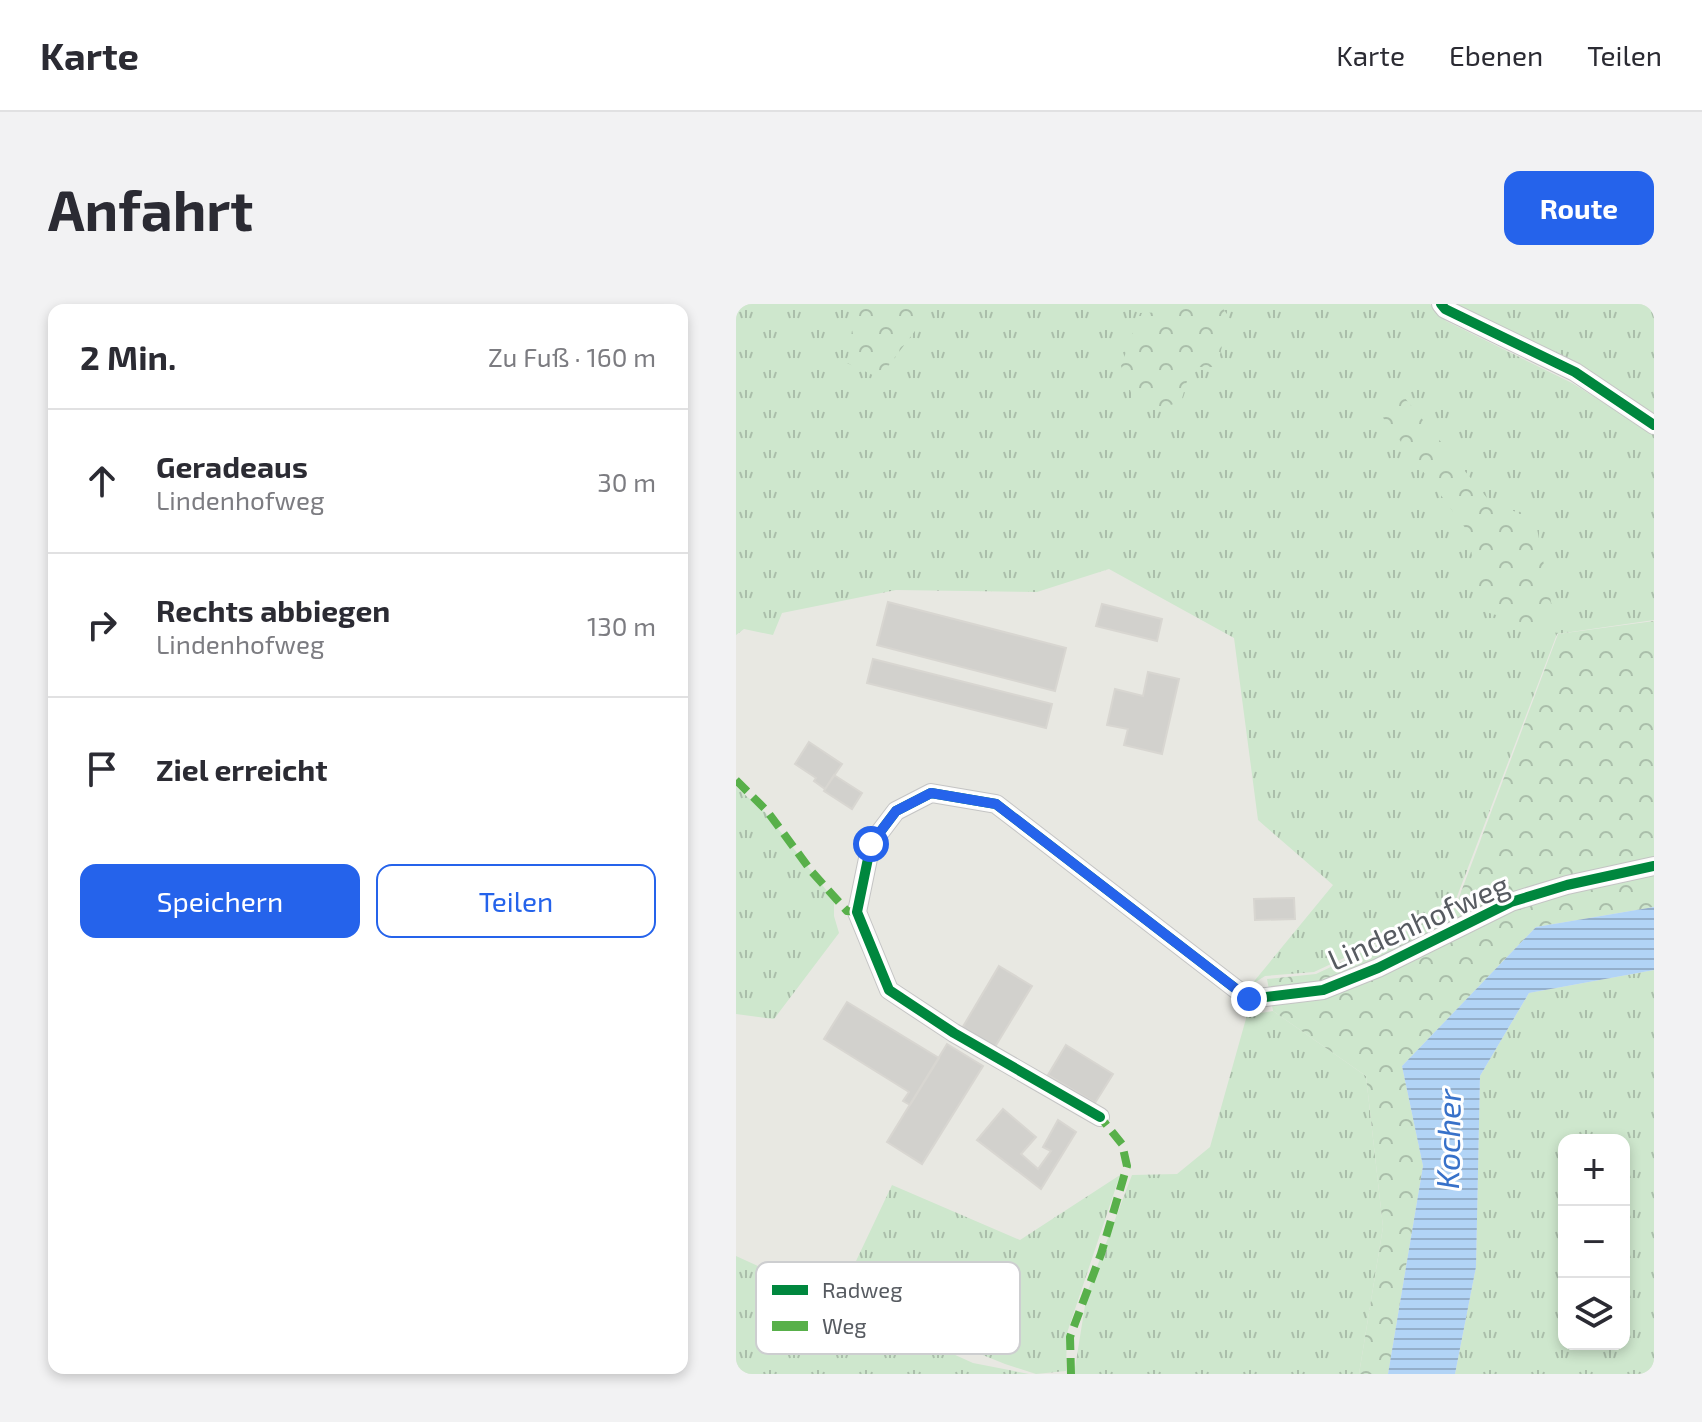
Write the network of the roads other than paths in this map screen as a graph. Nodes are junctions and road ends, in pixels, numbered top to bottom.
1 (1441, 304) edge
2 (1654, 425) edge
3 (1654, 866) edge
4 (1100, 1117) dead end

1 - 2 street
3 - 4 street, Lindenhofweg

